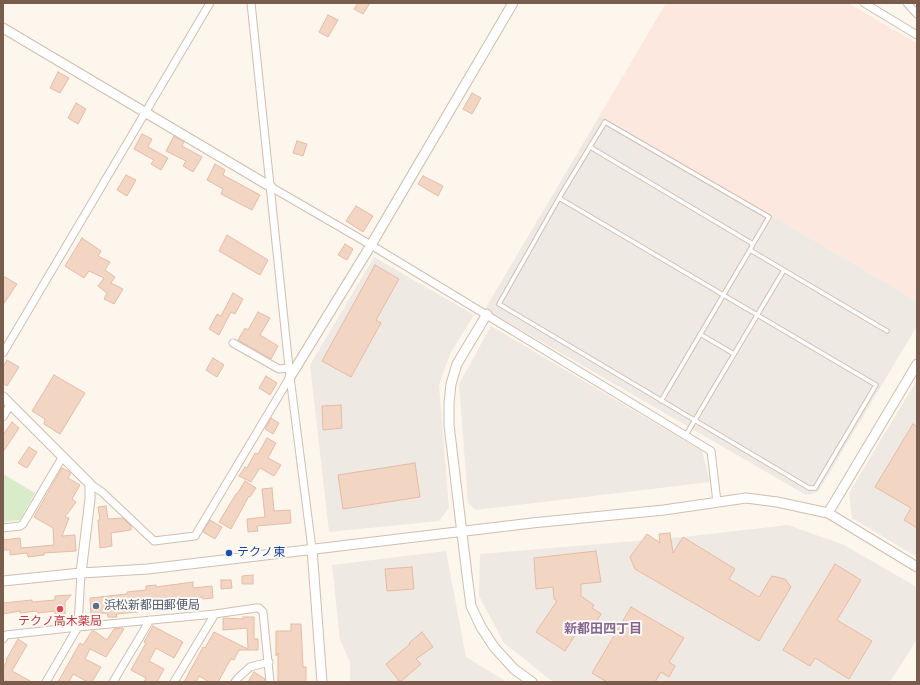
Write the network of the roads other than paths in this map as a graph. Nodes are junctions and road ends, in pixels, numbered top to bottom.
1 (210, 3) edge
2 (251, 3) edge
3 (514, 3) edge
4 (864, 3) edge
5 (907, 3) edge
6 (917, 14) edge
7 (3, 28) edge
8 (917, 35) edge
9 (145, 113) junction
10 (590, 147) junction
11 (271, 187) junction
12 (559, 198) junction
13 (371, 244) junction
14 (753, 244) junction
15 (750, 250) junction
16 (784, 270) junction
17 (724, 295) junction
18 (486, 314) junction
19 (758, 314) junction
20 (887, 331) dead end
21 (700, 334) junction
22 (233, 342) dead end
23 (3, 353) edge
24 (734, 354) junction
25 (917, 364) edge
26 (289, 372) junction
27 (3, 397) edge
28 (661, 401) junction
29 (10, 405) junction
30 (3, 417) edge
31 (695, 420) junction
32 (686, 435) junction
33 (63, 456) junction
34 (90, 484) junction
35 (717, 502) junction
36 (828, 513) junction
37 (3, 528) edge
38 (462, 532) junction
39 (312, 549) junction
40 (917, 567) edge
41 (81, 573) junction
42 (3, 581) edge
43 (214, 614) junction
44 (150, 620) junction
45 (78, 628) junction
46 (4, 637) edge
47 (269, 662) junction
48 (46, 682) edge
49 (113, 682) edge
50 (174, 682) edge
51 (235, 682) edge
52 (270, 682) edge
53 (322, 682) edge
54 (532, 682) edge

1 - 9 street
2 - 11 street
3 - 13 street
4 - 8 street
5 - 6 street
7 - 9 street
9 - 11 street
9 - 23 street
10 - 12 lane
10 - 14 lane
10 - 14 lane
11 - 13 street
11 - 26 street
12 - 17 lane
12 - 28 lane
13 - 18 street
13 - 26 street
14 - 15 lane
15 - 16 lane
15 - 17 lane
16 - 19 lane
16 - 20 lane
17 - 19 lane
17 - 21 lane
18 - 32 street
18 - 38 street
19 - 24 lane
19 - 31 lane
21 - 24 lane
21 - 28 lane
22 - 26 street
24 - 31 lane
25 - 36 street
26 - 34 street
26 - 39 street
27 - 29 street
28 - 31 lane
29 - 30 street
29 - 33 street
31 - 32 lane
32 - 35 street
33 - 34 street
33 - 37 street
34 - 41 street
35 - 36 street
35 - 38 street
36 - 40 street
38 - 39 street
38 - 54 street
39 - 41 street
39 - 53 street
41 - 42 street
41 - 45 street
43 - 44 street
43 - 47 street
43 - 50 street
44 - 45 street
44 - 49 street
45 - 46 street
45 - 48 street
47 - 51 street
47 - 52 street

